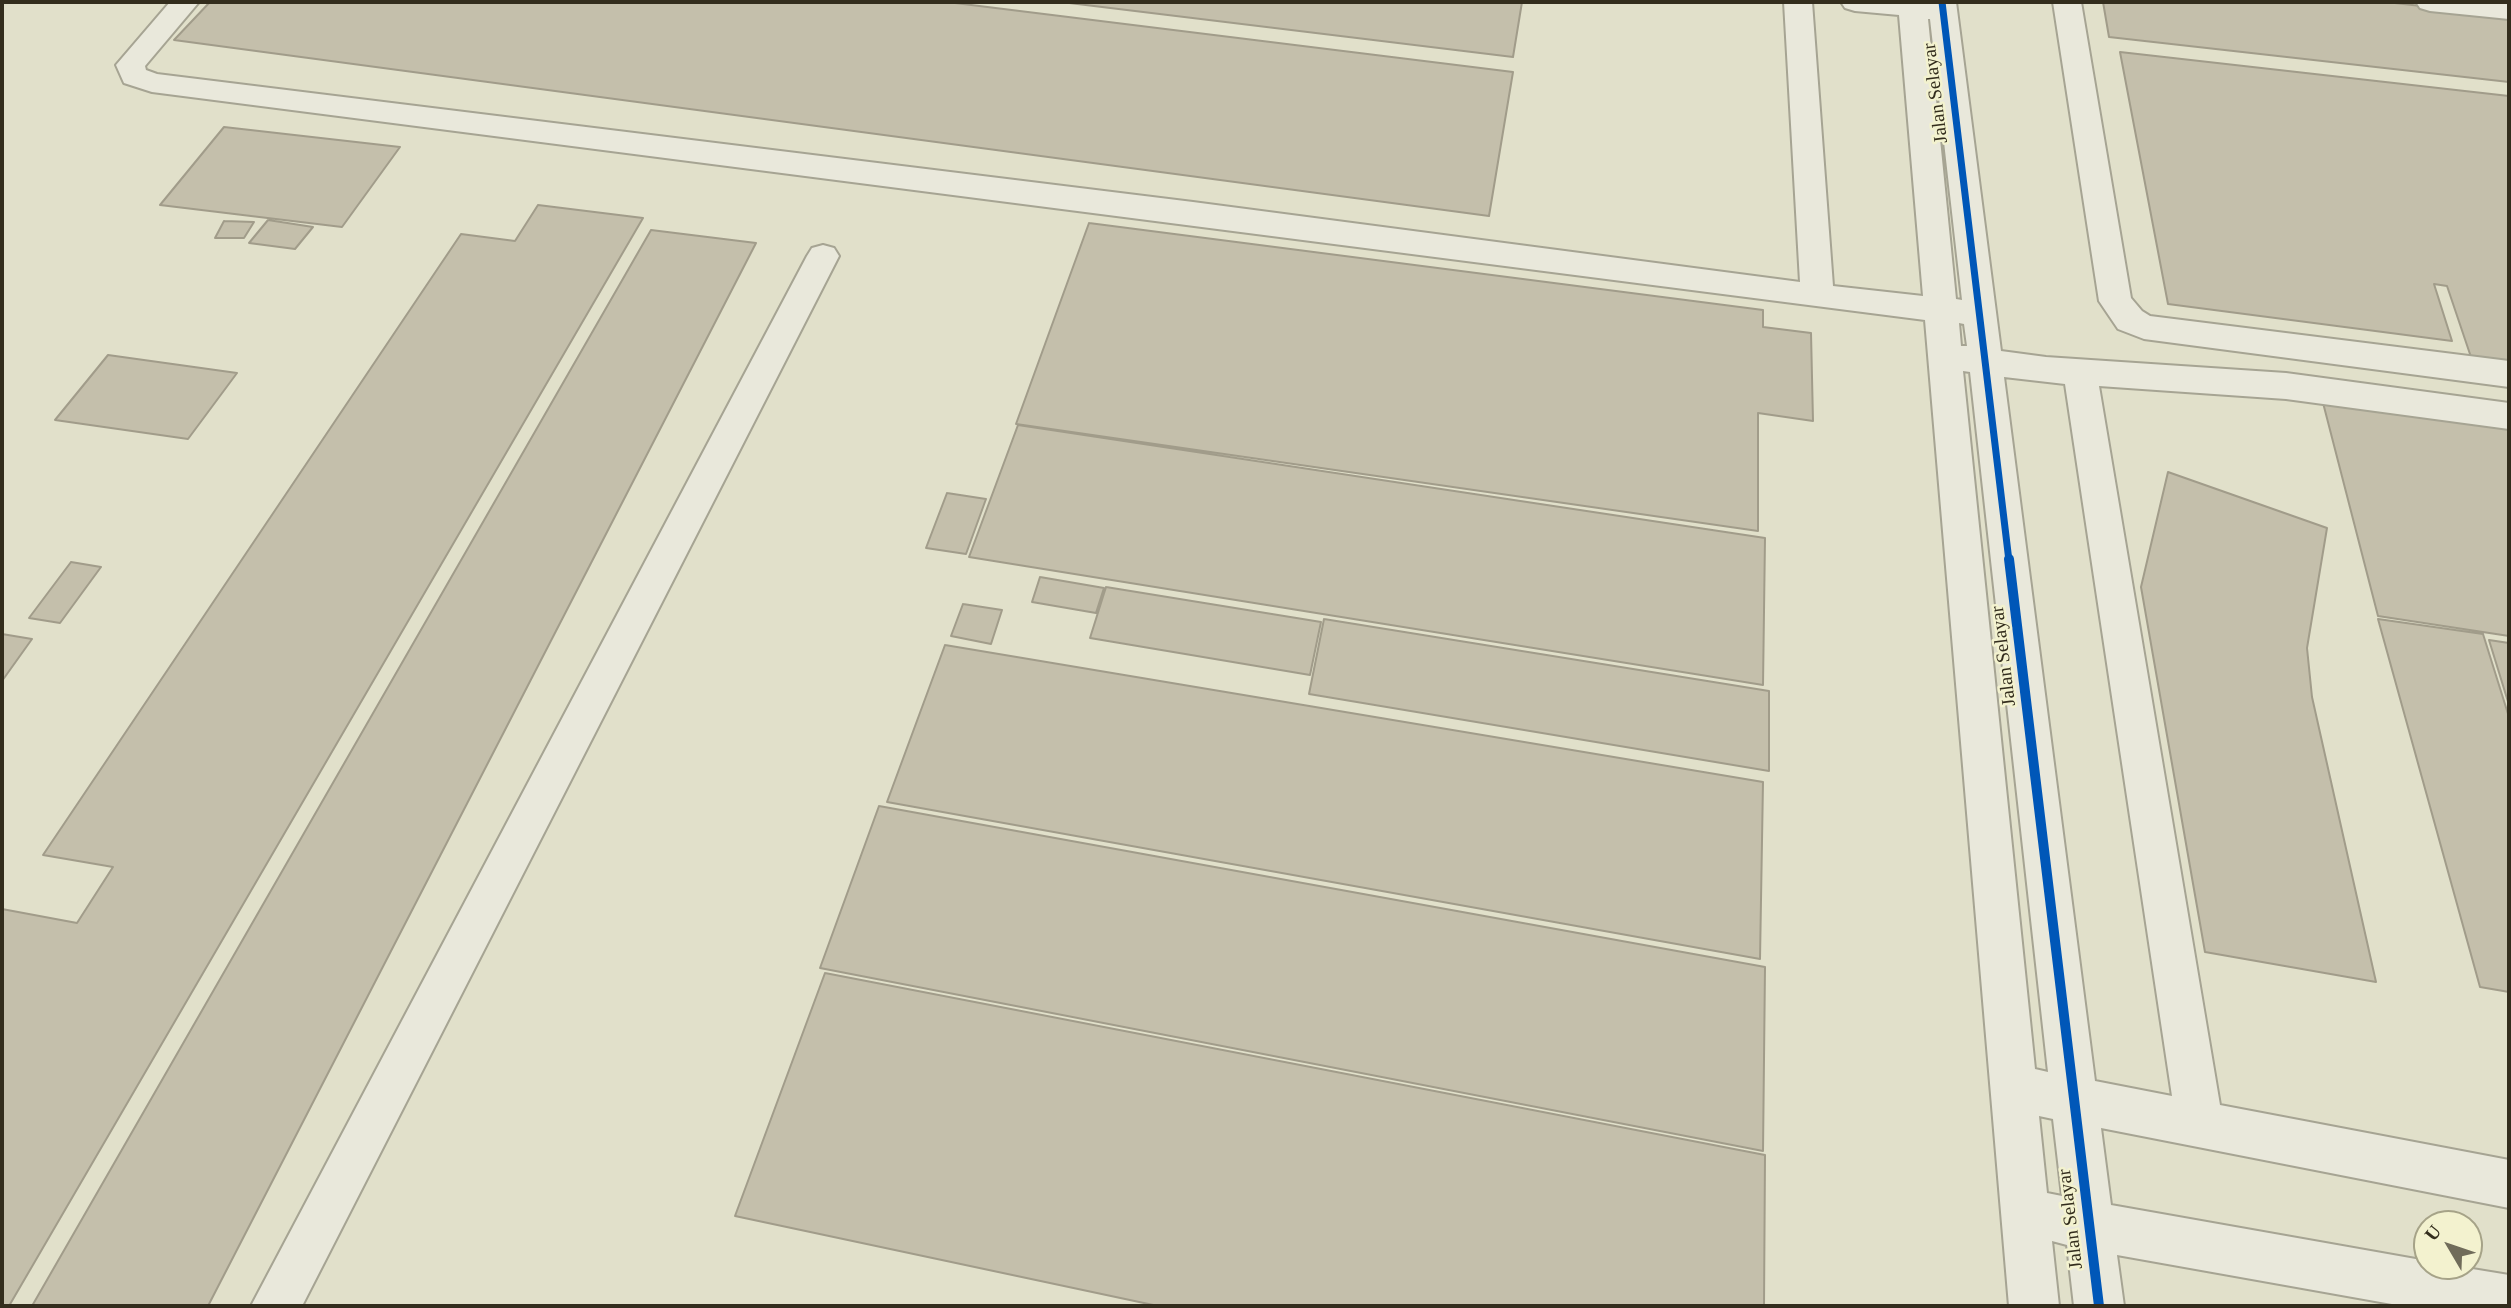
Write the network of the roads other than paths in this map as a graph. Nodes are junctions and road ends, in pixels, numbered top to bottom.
1 (185, 2) edge
2 (1798, 2) edge
3 (1855, 2) edge
4 (2067, 2) edge
5 (2430, 2) edge
6 (1927, 6) edge
7 (2509, 10) edge
8 (823, 257) dead end
9 (1817, 296) junction
10 (1940, 310) junction
11 (1980, 313) junction
12 (1945, 356) junction
13 (1986, 361) junction
14 (2080, 373) junction
15 (2509, 374) edge
16 (2509, 416) edge
17 (1989, 824) junction
18 (2042, 832) junction
19 (2013, 1088) junction
20 (2075, 1102) junction
21 (2200, 1126) junction
22 (2509, 1184) edge
23 (2025, 1212) junction
24 (2089, 1223) junction
25 (2509, 1300) edge
26 (276, 1306) edge
27 (2034, 1306) edge
28 (2099, 1306) edge

1 - 9 street
2 - 9 street
3 - 6 street
4 - 15 street
5 - 7 street
6 - 10 street, Jalan Selayar
6 - 11 street, Jalan Selayar
8 - 26 street
9 - 10 street
10 - 11 street
10 - 12 street, Jalan Selayar
11 - 13 street, Jalan Selayar
12 - 13 street
12 - 17 street, Jalan Selayar
13 - 14 street
13 - 18 street, Jalan Selayar
14 - 16 street
14 - 21 street
17 - 18 street
17 - 19 street, Jalan Selayar
18 - 20 street, Jalan Selayar
19 - 20 street
19 - 23 street, Jalan Selayar
20 - 21 street
20 - 24 street, Jalan Selayar
21 - 22 street
23 - 24 street
23 - 27 street, Jalan Selayar
24 - 25 street
24 - 28 street, Jalan Selayar

